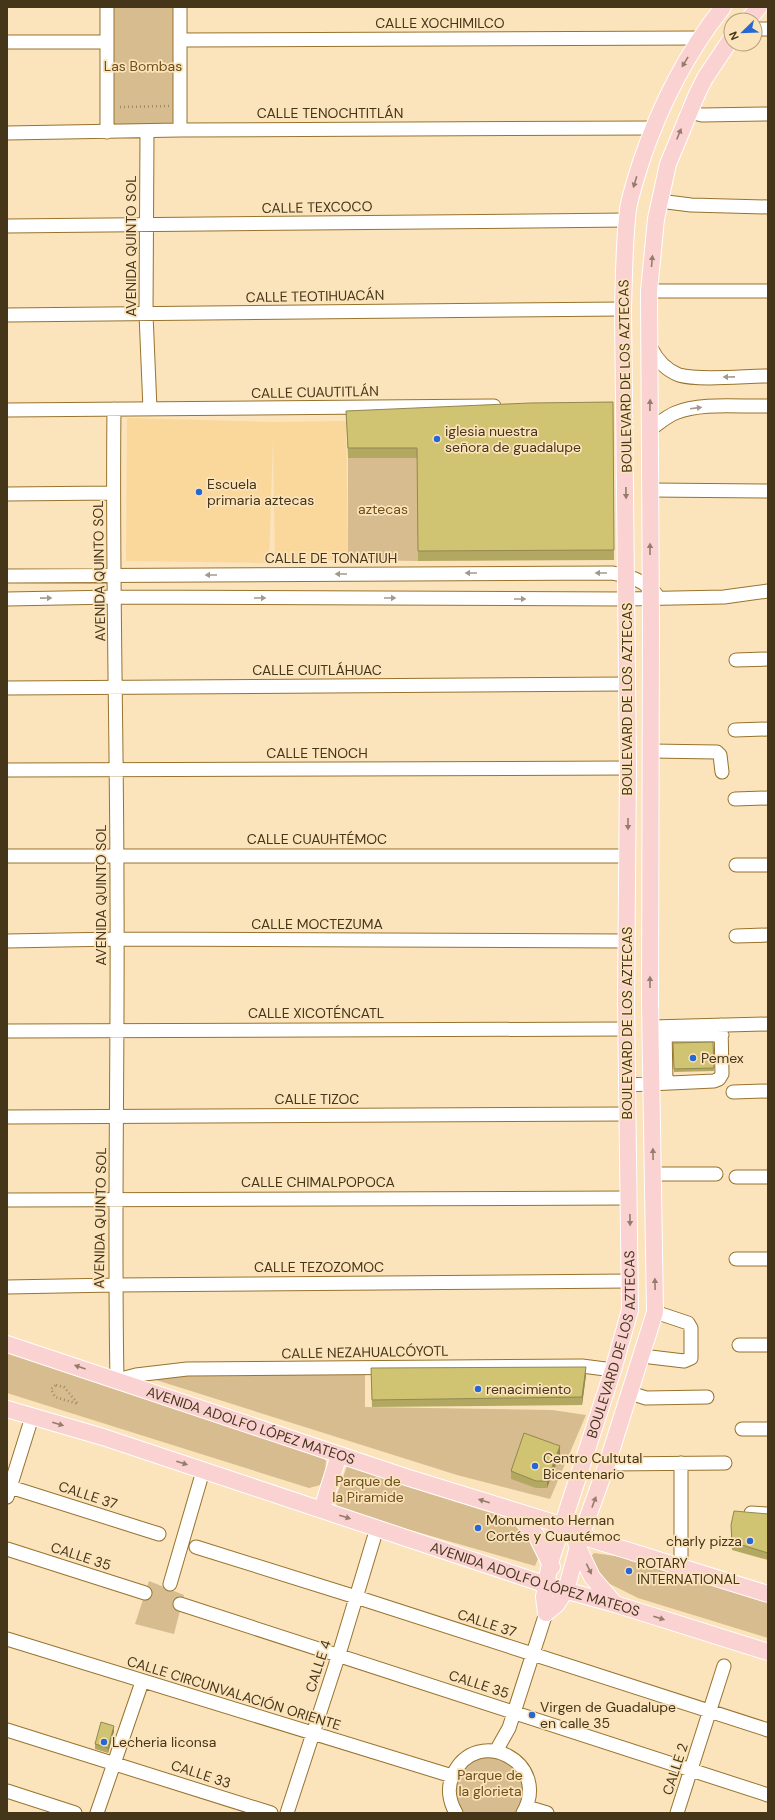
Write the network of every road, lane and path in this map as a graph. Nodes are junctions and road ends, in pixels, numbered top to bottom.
1 (107, 7) edge
2 (180, 7) edge
3 (723, 7) edge
4 (700, 38) junction
5 (180, 40) junction
6 (7, 42) edge
7 (108, 42) junction
8 (723, 51) edge
9 (119, 100) dead end
10 (171, 101) dead end
11 (688, 112) junction
12 (768, 114) edge
13 (653, 128) junction
14 (180, 130) junction
15 (148, 131) junction
16 (107, 132) junction
17 (7, 133) edge
18 (643, 158) junction
19 (668, 164) junction
20 (659, 201) junction
21 (768, 207) edge
22 (627, 220) junction
23 (148, 225) junction
24 (7, 226) edge
25 (768, 291) edge
26 (649, 292) junction
27 (623, 310) junction
28 (146, 314) junction
29 (7, 315) edge
30 (651, 348) junction
31 (768, 376) edge
32 (505, 405) edge
33 (768, 406) edge
34 (114, 409) junction
35 (150, 409) junction
36 (7, 410) edge
37 (649, 430) junction
38 (650, 490) junction
39 (768, 491) edge
40 (113, 493) junction
41 (7, 494) edge
42 (115, 575) junction
43 (627, 575) junction
44 (7, 576) edge
45 (768, 591) edge
46 (654, 594) junction
47 (115, 597) junction
48 (7, 599) edge
49 (626, 599) junction
50 (768, 659) edge
51 (736, 660) dead end
52 (627, 684) junction
53 (116, 687) junction
54 (7, 688) edge
55 (735, 730) dead end
56 (768, 730) edge
57 (651, 751) junction
58 (628, 768) junction
59 (116, 769) junction
60 (7, 770) edge
61 (722, 772) dead end
62 (768, 798) edge
63 (736, 799) dead end
64 (117, 855) junction
65 (7, 856) edge
66 (628, 856) junction
67 (736, 865) dead end
68 (768, 865) edge
69 (768, 935) edge
70 (736, 936) dead end
71 (118, 939) junction
72 (7, 941) edge
73 (627, 941) junction
74 (626, 1003) junction
75 (650, 1003) junction
76 (768, 1024) edge
77 (626, 1029) junction
78 (116, 1030) junction
79 (722, 1030) junction
80 (7, 1031) edge
81 (658, 1031) junction
82 (659, 1084) junction
83 (627, 1085) junction
84 (768, 1091) edge
85 (733, 1092) dead end
86 (627, 1114) junction
87 (118, 1115) junction
88 (7, 1117) edge
89 (653, 1174) junction
90 (716, 1174) dead end
91 (736, 1177) dead end
92 (768, 1177) edge
93 (629, 1198) junction
94 (116, 1199) junction
95 (7, 1200) edge
96 (768, 1259) edge
97 (736, 1260) dead end
98 (630, 1281) junction
99 (115, 1285) junction
100 (7, 1287) edge
101 (655, 1312) junction
102 (7, 1344) edge
103 (739, 1345) dead end
104 (768, 1345) edge
105 (642, 1356) junction
106 (613, 1370) junction
107 (117, 1380) junction
108 (630, 1393) junction
109 (707, 1397) dead end
110 (78, 1404) joint
111 (7, 1409) edge
112 (32, 1417) junction
113 (742, 1429) dead end
114 (768, 1429) edge
115 (339, 1455) junction
116 (681, 1463) junction
117 (725, 1463) dead end
118 (607, 1464) junction
119 (203, 1471) junction
120 (8, 1490) edge
121 (322, 1510) junction
122 (513, 1510) junction
123 (751, 1513) edge
124 (768, 1514) edge
125 (561, 1525) junction
126 (377, 1528) junction
127 (159, 1534) dead end
128 (580, 1542) junction
129 (196, 1547) dead end
130 (7, 1549) edge
131 (550, 1562) junction
132 (681, 1568) junction
133 (170, 1584) dead end
134 (546, 1584) junction
135 (566, 1590) junction
136 (145, 1593) dead end
137 (768, 1594) edge
138 (356, 1597) junction
139 (180, 1604) dead end
140 (615, 1604) junction
141 (546, 1613) junction
142 (7, 1639) edge
143 (768, 1652) edge
144 (338, 1654) junction
145 (532, 1654) junction
146 (724, 1666) dead end
147 (142, 1682) junction
148 (710, 1711) junction
149 (514, 1713) junction
150 (7, 1730) edge
151 (768, 1730) edge
152 (313, 1734) junction
153 (502, 1753) junction
154 (114, 1763) junction
155 (691, 1770) junction
156 (452, 1776) junction
157 (7, 1791) edge
158 (768, 1795) edge
159 (525, 1810) edge
160 (76, 1813) edge
161 (97, 1813) edge
162 (271, 1813) edge
163 (287, 1813) edge
164 (456, 1813) edge
165 (546, 1813) edge
166 (677, 1813) edge

1 - 7 street
2 - 5 street
3 - 4 main road, BOULEVARD DE LOS AZTECAS
4 - 5 street, CALLE XOCHIMILCO
4 -> 13 main road, BOULEVARD DE LOS AZTECAS
5 - 14 street
6 - 7 street
7 - 16 street
8 - 11 main road, BOULEVARD DE LOS AZTECAS
9 - 10 path
11 - 12 street
19 -> 11 main road, BOULEVARD DE LOS AZTECAS
13 - 14 street, CALLE TENOCHTITLÁN
13 - 18 main road, BOULEVARD DE LOS AZTECAS
14 - 15 street, CALLE TENOCHTITLÁN
15 - 16 street, CALLE TENOCHTITLÁN
15 - 23 street, AVENIDA QUINTO SOL
16 - 17 street, CALLE TENOCHTITLÁN
18 - 19 main road
18 -> 22 main road, BOULEVARD DE LOS AZTECAS
19 - 20 main road, BOULEVARD DE LOS AZTECAS
20 - 21 street
26 -> 20 main road, BOULEVARD DE LOS AZTECAS
22 - 23 street, CALLE TEXCOCO
22 - 27 main road, BOULEVARD DE LOS AZTECAS
23 - 24 street, CALLE TEXCOCO
23 - 28 street, AVENIDA QUINTO SOL
25 - 26 street
26 - 30 main road, BOULEVARD DE LOS AZTECAS
27 - 28 street, CALLE TEOTIHUACÁN
27 -> 43 main road, BOULEVARD DE LOS AZTECAS
28 - 29 street, CALLE TEOTIHUACÁN
28 - 35 street, AVENIDA QUINTO SOL
31 -> 30 street
37 -> 30 main road, BOULEVARD DE LOS AZTECAS
32 - 35 street, CALLE CUAUTITLÁN
37 -> 33 street
34 - 35 street, CALLE CUAUTITLÁN
34 - 36 street, CALLE CUAUTITLÁN
34 - 40 street, AVENIDA QUINTO SOL
37 - 38 main road, BOULEVARD DE LOS AZTECAS
38 - 39 street
46 -> 38 main road, BOULEVARD DE LOS AZTECAS
40 - 41 street
40 - 42 street, AVENIDA QUINTO SOL
43 -> 42 street, CALLE DE TONATIUH
42 - 44 street, CALLE DE TONATIUH
42 - 47 street, AVENIDA QUINTO SOL
43 - 46 street, CALLE DE TONATIUH
43 - 49 main road, BOULEVARD DE LOS AZTECAS
45 - 46 street
46 - 49 street
46 - 57 main road, BOULEVARD DE LOS AZTECAS
48 -> 47 street
47 -> 49 street
47 - 53 street, AVENIDA QUINTO SOL
49 - 52 main road, BOULEVARD DE LOS AZTECAS
50 - 51 street
52 - 53 street, CALLE CUITLÁHUAC
52 - 58 main road, BOULEVARD DE LOS AZTECAS
53 - 54 street, CALLE CUITLÁHUAC
53 - 59 street, AVENIDA QUINTO SOL
55 - 56 street
57 - 61 street
75 -> 57 main road, BOULEVARD DE LOS AZTECAS
58 - 59 street, CALLE TENOCH
58 -> 66 main road, BOULEVARD DE LOS AZTECAS
59 - 60 street, CALLE TENOCH
59 - 64 street, AVENIDA QUINTO SOL
62 - 63 street
64 - 65 street, CALLE CUAUHTÉMOC
64 - 66 street, CALLE CUAUHTÉMOC
64 - 71 street, AVENIDA QUINTO SOL
66 - 73 main road, BOULEVARD DE LOS AZTECAS
67 - 68 street
69 - 70 street
71 - 72 street, CALLE MOCTEZUMA
71 - 73 street, CALLE MOCTEZUMA
71 - 78 street, AVENIDA QUINTO SOL
73 - 74 main road, BOULEVARD DE LOS AZTECAS
74 - 75 main road
74 - 77 main road, BOULEVARD DE LOS AZTECAS
75 - 81 main road, BOULEVARD DE LOS AZTECAS
76 - 79 street
77 - 78 street, CALLE XICOTÉNCATL
77 - 83 main road, BOULEVARD DE LOS AZTECAS
78 - 80 street, CALLE XICOTÉNCATL
78 - 87 street, AVENIDA QUINTO SOL
79 - 81 street
79 - 82 street
81 - 82 main road, BOULEVARD DE LOS AZTECAS
82 - 83 street
89 -> 82 main road, BOULEVARD DE LOS AZTECAS
83 - 86 main road, BOULEVARD DE LOS AZTECAS
84 - 85 street
86 - 87 street, CALLE TIZOC
86 - 93 main road, BOULEVARD DE LOS AZTECAS
87 - 88 street, CALLE TIZOC
87 - 94 street, AVENIDA QUINTO SOL
89 - 90 street
101 -> 89 main road, BOULEVARD DE LOS AZTECAS
91 - 92 street
93 - 94 street, CALLE CHIMALPOPOCA
93 -> 98 main road, BOULEVARD DE LOS AZTECAS
94 - 95 street, CALLE CHIMALPOPOCA
94 - 99 street, AVENIDA QUINTO SOL
96 - 97 street
98 - 99 street, CALLE TEZOZOMOC
98 - 106 main road, BOULEVARD DE LOS AZTECAS
99 - 100 street, CALLE TEZOZOMOC
99 - 107 street, AVENIDA QUINTO SOL
101 - 105 main road, BOULEVARD DE LOS AZTECAS
101 - 105 street
107 -> 102 main road, AVENIDA ADOLFO LÓPEZ MATEOS
103 - 104 street
105 - 108 main road, BOULEVARD DE LOS AZTECAS
106 - 107 street, CALLE NEZAHUALCÓYOTL
106 - 125 main road, BOULEVARD DE LOS AZTECAS
107 - 115 main road, AVENIDA ADOLFO LÓPEZ MATEOS
108 - 109 street
108 - 118 main road, BOULEVARD DE LOS AZTECAS
110 - 110 path
111 - 112 main road, AVENIDA ADOLFO LÓPEZ MATEOS
112 -> 119 main road, AVENIDA ADOLFO LÓPEZ MATEOS
112 - 120 street
113 - 114 street
115 - 121 main road
122 -> 115 main road, AVENIDA ADOLFO LÓPEZ MATEOS
116 - 117 street
116 - 118 street
116 - 132 street
128 -> 118 main road, BOULEVARD DE LOS AZTECAS
119 - 121 main road, AVENIDA ADOLFO LÓPEZ MATEOS
119 - 133 street
120 - 127 street, CALLE 37
121 -> 126 main road, AVENIDA ADOLFO LÓPEZ MATEOS
122 - 125 main road, AVENIDA ADOLFO LÓPEZ MATEOS
122 - 131 main road
123 - 124 street
125 - 128 main road, AVENIDA ADOLFO LÓPEZ MATEOS
125 - 131 main road, BOULEVARD DE LOS AZTECAS
126 - 134 main road, AVENIDA ADOLFO LÓPEZ MATEOS
126 - 138 street, CALLE 4
128 - 132 main road, AVENIDA ADOLFO LÓPEZ MATEOS
128 - 135 main road, BOULEVARD DE LOS AZTECAS
128 -> 140 main road
129 - 138 street, CALLE 37
130 - 136 street, CALLE 35
131 - 134 main road, BOULEVARD DE LOS AZTECAS
131 - 135 main road
132 - 137 main road, AVENIDA ADOLFO LÓPEZ MATEOS
134 - 135 main road, AVENIDA ADOLFO LÓPEZ MATEOS
134 - 141 main road, BOULEVARD DE LOS AZTECAS
135 - 140 main road, AVENIDA ADOLFO LÓPEZ MATEOS
135 - 141 main road, BOULEVARD DE LOS AZTECAS
138 - 144 street, CALLE 4
138 - 145 street, CALLE 37
139 - 144 street, CALLE 35
140 -> 143 main road, AVENIDA ADOLFO LÓPEZ MATEOS
141 - 145 street
142 - 147 street, CALLE CIRCUNVALACIÓN ORIENTE
144 - 149 street, CALLE 35
144 - 152 street, CALLE 4
145 - 148 street, CALLE 37
145 - 149 street
146 - 148 street, CALLE 2
147 - 152 street, CALLE CIRCUNVALACIÓN ORIENTE
147 - 154 street
148 - 151 street, CALLE 37
148 - 155 street, CALLE 2
149 - 153 street
149 - 155 street, CALLE 35
150 - 154 street, CALLE 33
152 - 156 street, CALLE CIRCUNVALACIÓN ORIENTE
152 - 163 street, CALLE 4
153 - 156 street
153 - 159 street
154 - 161 street
154 - 162 street, CALLE 33
155 - 158 street, CALLE 35
155 - 166 street, CALLE 2
156 - 164 street
157 - 160 street
159 - 165 street

